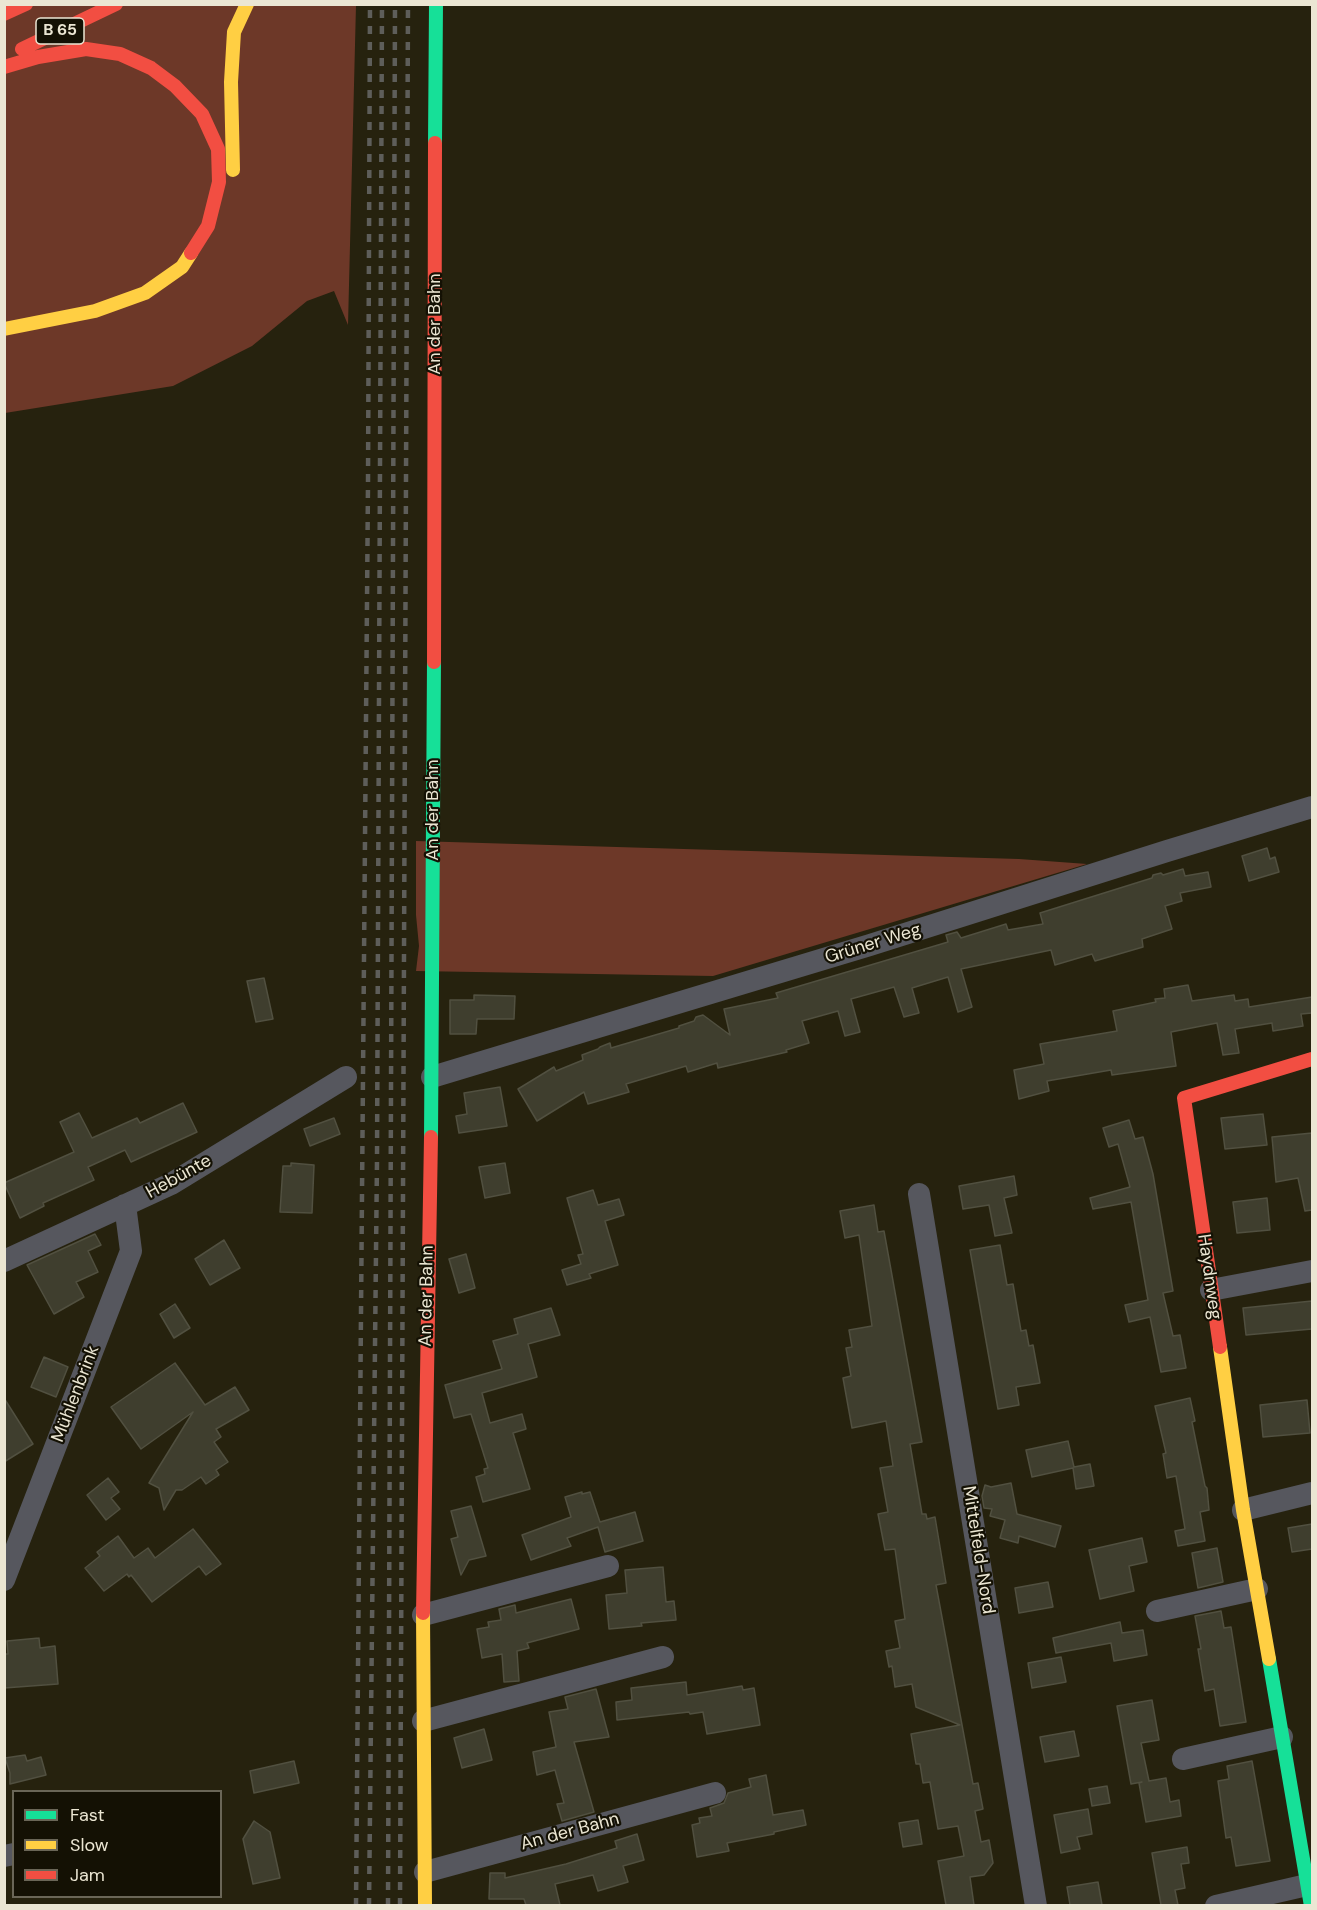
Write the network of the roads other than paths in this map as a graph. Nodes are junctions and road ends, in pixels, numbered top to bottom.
1 (27, 4) edge
2 (116, 4) edge
3 (247, 4) edge
4 (436, 4) edge
5 (4, 14) edge
6 (4, 57) edge
7 (4, 67) edge
8 (4, 329) edge
9 (4, 341) edge
10 (1312, 807) edge
11 (1312, 1059) edge
12 (346, 1077) dead end
13 (432, 1077) junction
14 (919, 1194) dead end
15 (125, 1205) junction
16 (4, 1261) edge
17 (1312, 1271) edge
18 (1211, 1290) junction
19 (1312, 1493) edge
20 (1243, 1510) junction
21 (608, 1566) dead end
22 (4, 1580) edge
23 (1257, 1589) junction
24 (1157, 1611) dead end
25 (423, 1616) junction
26 (663, 1657) dead end
27 (423, 1721) junction
28 (1282, 1737) junction
29 (1183, 1759) dead end
30 (715, 1793) dead end
31 (425, 1872) junction
32 (1309, 1895) edge
33 (425, 1905) edge
34 (1036, 1905) edge
35 (1216, 1905) edge

1 - 5 main road, B 65
2 - 6 main road, B 65
3 - 9 main road
4 - 13 main road, An der Bahn
7 - 8 main road
10 - 13 street, Grüner Weg
11 - 18 main road, Haydnweg
12 - 15 street, Hebünte
13 - 25 main road, An der Bahn
14 - 34 street, Mittelfeld-Nord
15 - 16 street, Hebünte
15 - 22 street, Mühlenbrink
17 - 18 street
18 - 20 main road, Haydnweg
19 - 20 street
20 - 23 main road, Haydnweg
21 - 25 street
23 - 24 street
23 - 28 main road, Haydnweg
25 - 27 main road, An der Bahn
26 - 27 street
27 - 31 main road, An der Bahn
28 - 29 street
28 - 32 main road, Haydnweg
30 - 31 street, An der Bahn
31 - 33 main road, An der Bahn
32 - 35 street, Haydnweg

